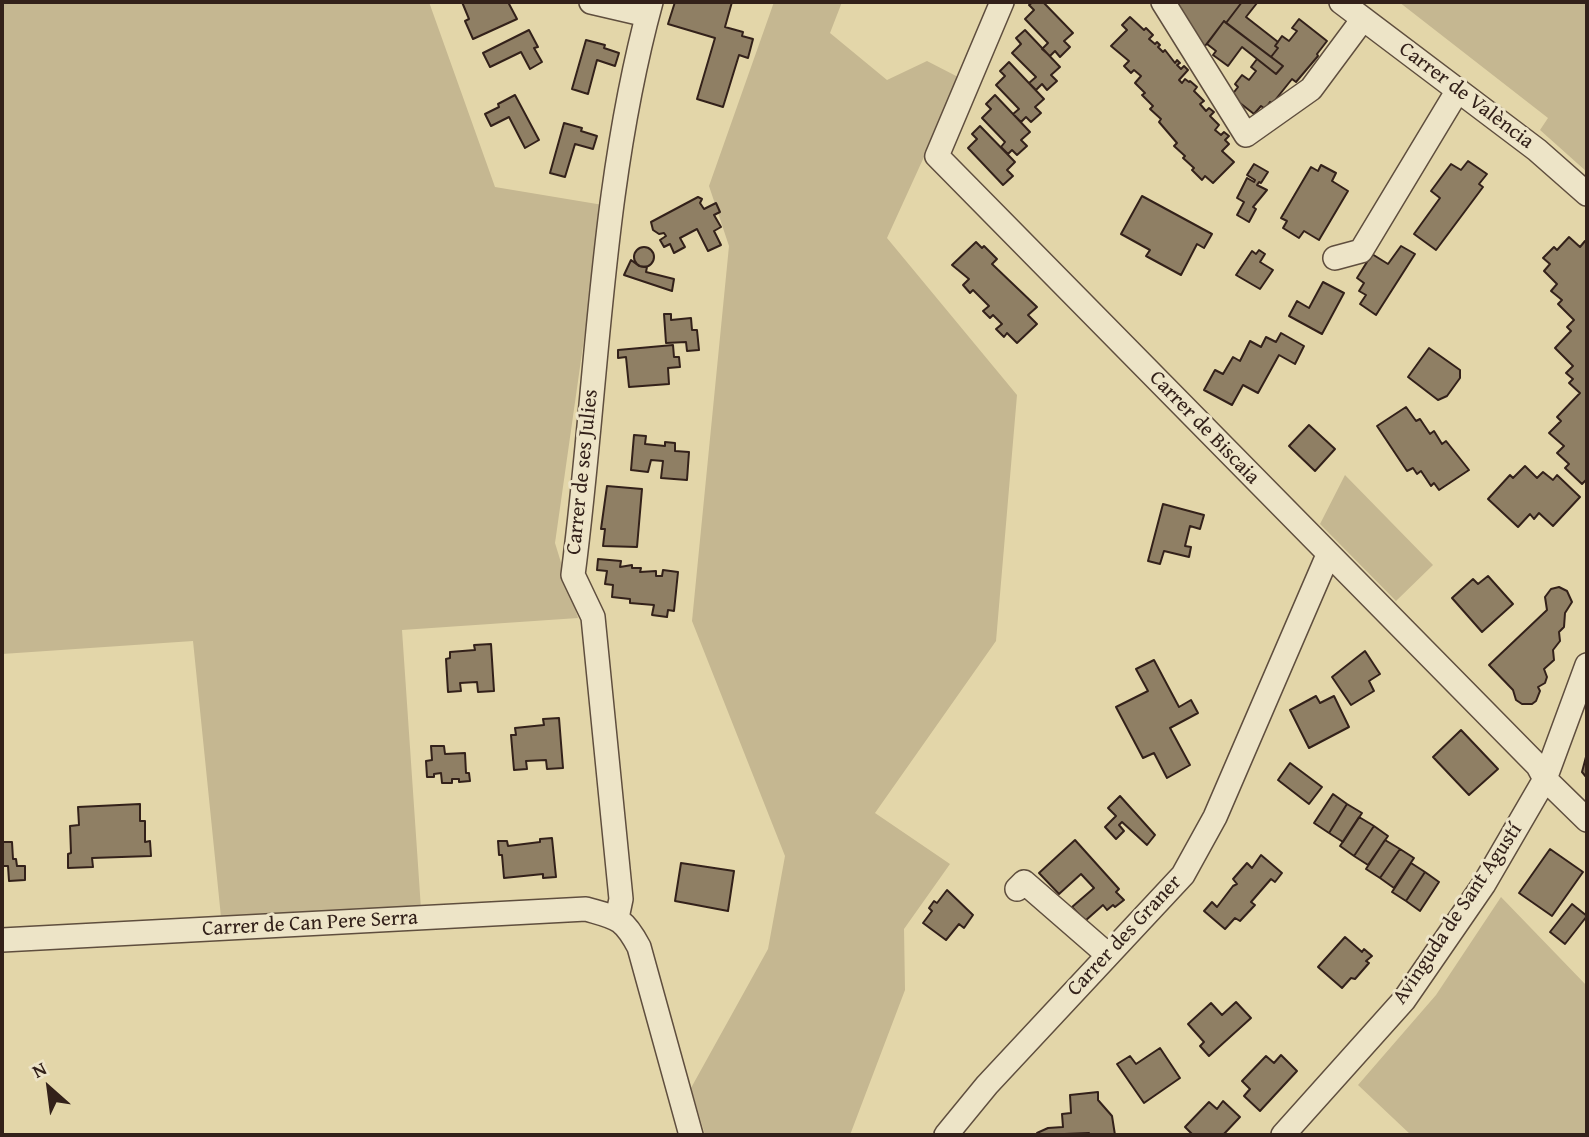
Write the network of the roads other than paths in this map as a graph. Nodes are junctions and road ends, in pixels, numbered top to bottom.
1 (590, 2) edge
2 (1002, 2) edge
3 (1163, 2) edge
4 (1341, 2) edge
5 (649, 9) edge
6 (1363, 19) junction
7 (1458, 90) junction
8 (1587, 194) edge
9 (1335, 258) dead end
10 (1328, 555) junction
11 (1587, 665) edge
12 (1545, 779) junction
13 (1587, 820) edge
14 (1017, 889) dead end
15 (617, 918) junction
16 (2, 940) edge
17 (1108, 955) junction
18 (691, 1135) edge
19 (946, 1135) edge
20 (1283, 1135) edge

1 - 5 street
2 - 10 street, Carrer de Biscaia
3 - 6 street
4 - 6 street, Carrer de València
5 - 15 street, Carrer de ses Julies
6 - 7 street, Carrer de València
7 - 8 street, Carrer de València
7 - 9 street
10 - 12 street, Carrer de Biscaia
10 - 17 street, Carrer des Graner
11 - 12 street, Avinguda de Sant Agustí
12 - 13 street, Carrer de Biscaia
12 - 20 street, Avinguda de Sant Agustí
14 - 17 street
15 - 16 street, Carrer de Can Pere Serra
15 - 18 street
17 - 19 street, Carrer des Graner

